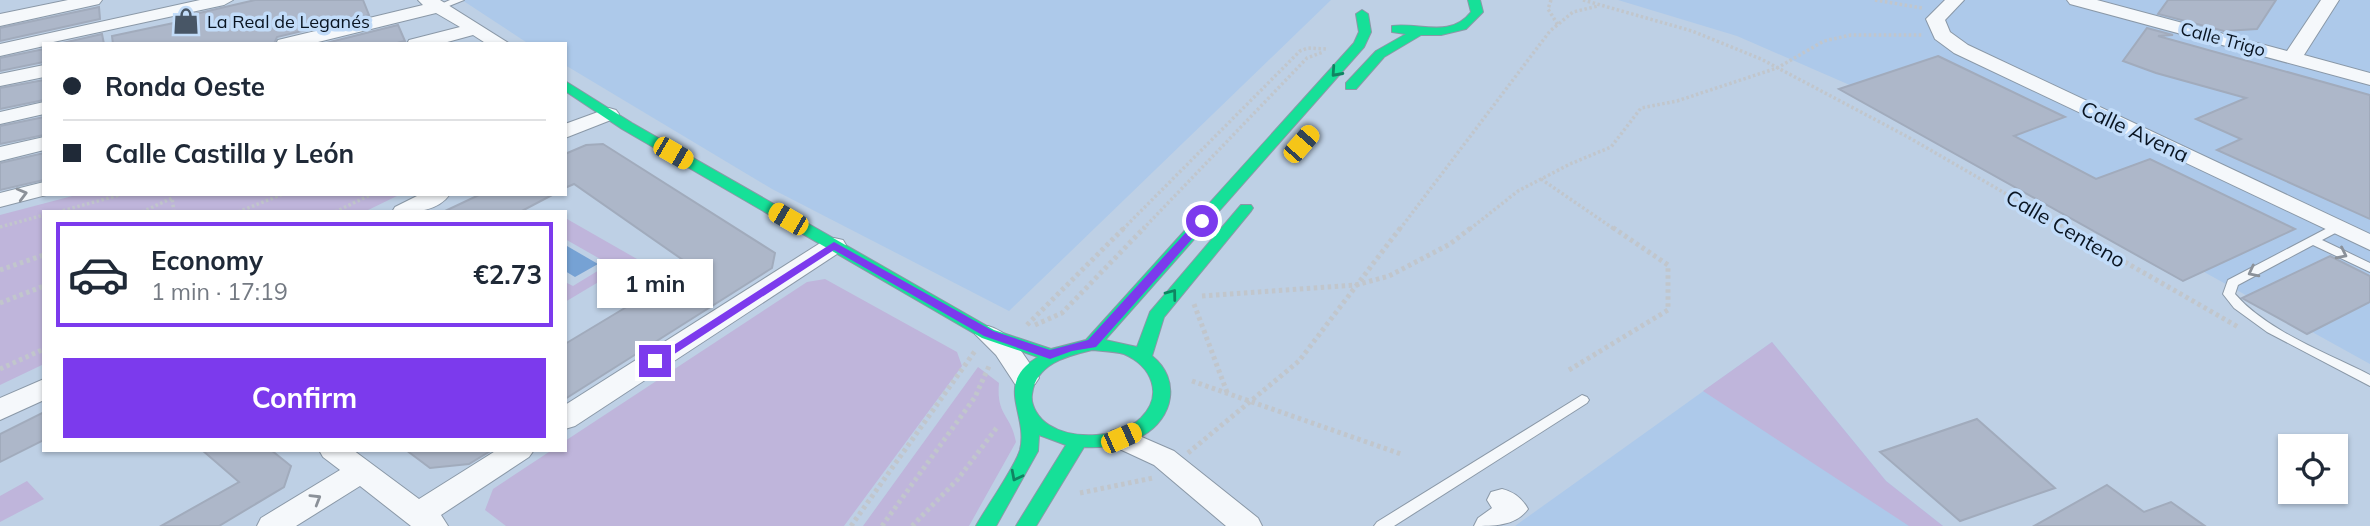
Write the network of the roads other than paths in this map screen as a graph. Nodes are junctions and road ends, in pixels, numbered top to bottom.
1 (93, 0) edge
2 (224, 0) edge
3 (459, 0) edge
4 (1474, 0) edge
5 (2076, 0) edge
6 (2330, 0) edge
7 (433, 3) edge
8 (182, 5) edge
9 (1949, 5) edge
10 (1359, 7) edge
11 (0, 20) edge
12 (476, 29) junction
13 (1418, 32) junction
14 (292, 42) edge
15 (424, 42) edge
16 (498, 42) edge
17 (0, 50) edge
18 (2292, 58) junction
19 (42, 71) edge
20 (2370, 79) edge
21 (0, 80) edge
22 (567, 86) edge
23 (1338, 102) dead end
24 (42, 108) edge
25 (609, 114) junction
26 (0, 118) edge
27 (567, 131) edge
28 (42, 144) edge
29 (0, 154) edge
30 (42, 190) edge
31 (435, 196) edge
32 (1255, 197) dead end
33 (0, 200) edge
34 (407, 210) edge
35 (2337, 228) junction
36 (2314, 241) junction
37 (2370, 243) edge
38 (834, 245) junction
39 (2370, 268) edge
40 (997, 342) junction
41 (1091, 344) junction
42 (1050, 355) junction
43 (1143, 356) junction
44 (1025, 378) junction
45 (2370, 381) edge
46 (42, 389) edge
47 (1582, 400) dead end
48 (0, 410) edge
49 (567, 418) edge
50 (1155, 418) junction
51 (1030, 420) junction
52 (1121, 438) junction
53 (1077, 442) junction
54 (335, 452) edge
55 (516, 452) edge
56 (1177, 462) junction
57 (360, 472) junction
58 (425, 520) edge
59 (272, 526) edge
60 (986, 526) edge
61 (1026, 526) edge
62 (1247, 526) edge
63 (1382, 526) edge

1 - 11 street
2 - 8 street
3 - 7 lane
4 - 13 main road
5 - 18 street, Calle Trigo
6 - 18 street
7 - 12 street
7 - 14 street
8 - 17 street
9 - 35 street, Calle Avena
10 - 13 main road
10 -> 41 main road
12 - 15 street
12 - 16 street
13 - 23 main road
18 - 20 street, Calle Trigo
19 - 21 street
22 - 25 main road
24 - 26 street
25 - 27 street
25 - 38 main road
28 - 29 street
33 -> 30 street
31 - 34 street
43 -> 32 main road
35 - 36 lane
35 - 37 street, Calle Avena
36 -> 39 lane
36 -> 45 lane
38 - 40 main road
38 - 49 street
40 - 42 main road
40 - 44 street
41 - 42 main road
41 - 43 main road
42 - 44 main road
43 - 50 main road
44 - 51 main road
46 - 48 street
47 - 63 lane
50 - 52 main road
50 - 56 street
51 - 53 main road
51 -> 60 main road
52 - 53 main road
52 - 56 street
53 - 61 main road
54 - 57 street
55 - 58 street
56 - 62 street
57 - 58 street
59 -> 57 street

